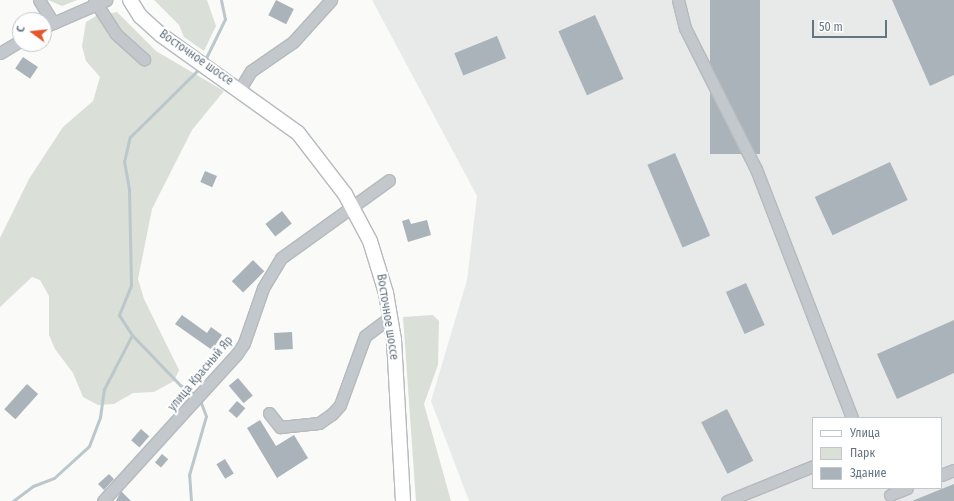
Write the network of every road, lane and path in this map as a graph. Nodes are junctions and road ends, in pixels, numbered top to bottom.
1 (39, 0) edge
2 (130, 0) edge
3 (331, 0) edge
4 (678, 0) edge
5 (99, 2) edge
6 (43, 12) edge
7 (52, 23) edge
8 (12, 46) edge
9 (1, 52) edge
10 (144, 59) dead end
11 (240, 89) junction
12 (389, 180) dead end
13 (353, 208) junction
14 (390, 317) junction
15 (269, 413) dead end
16 (852, 417) edge
17 (812, 466) edge
18 (954, 470) edge
19 (942, 475) edge
20 (905, 489) edge
21 (890, 495) edge
22 (103, 501) edge
23 (403, 501) edge
24 (727, 501) edge

1 - 6 street
2 - 11 main road, Восточное шоссе
3 - 11 street
4 - 16 street
5 - 7 street
5 - 10 street
8 - 9 street
11 - 13 main road, Восточное шоссе
12 - 13 street, улица Красный Яр
13 - 14 main road, Восточное шоссе
13 - 22 street, улица Красный Яр
14 - 15 street
14 - 23 main road, Восточное шоссе
17 - 24 street
18 - 19 street
20 - 21 street

